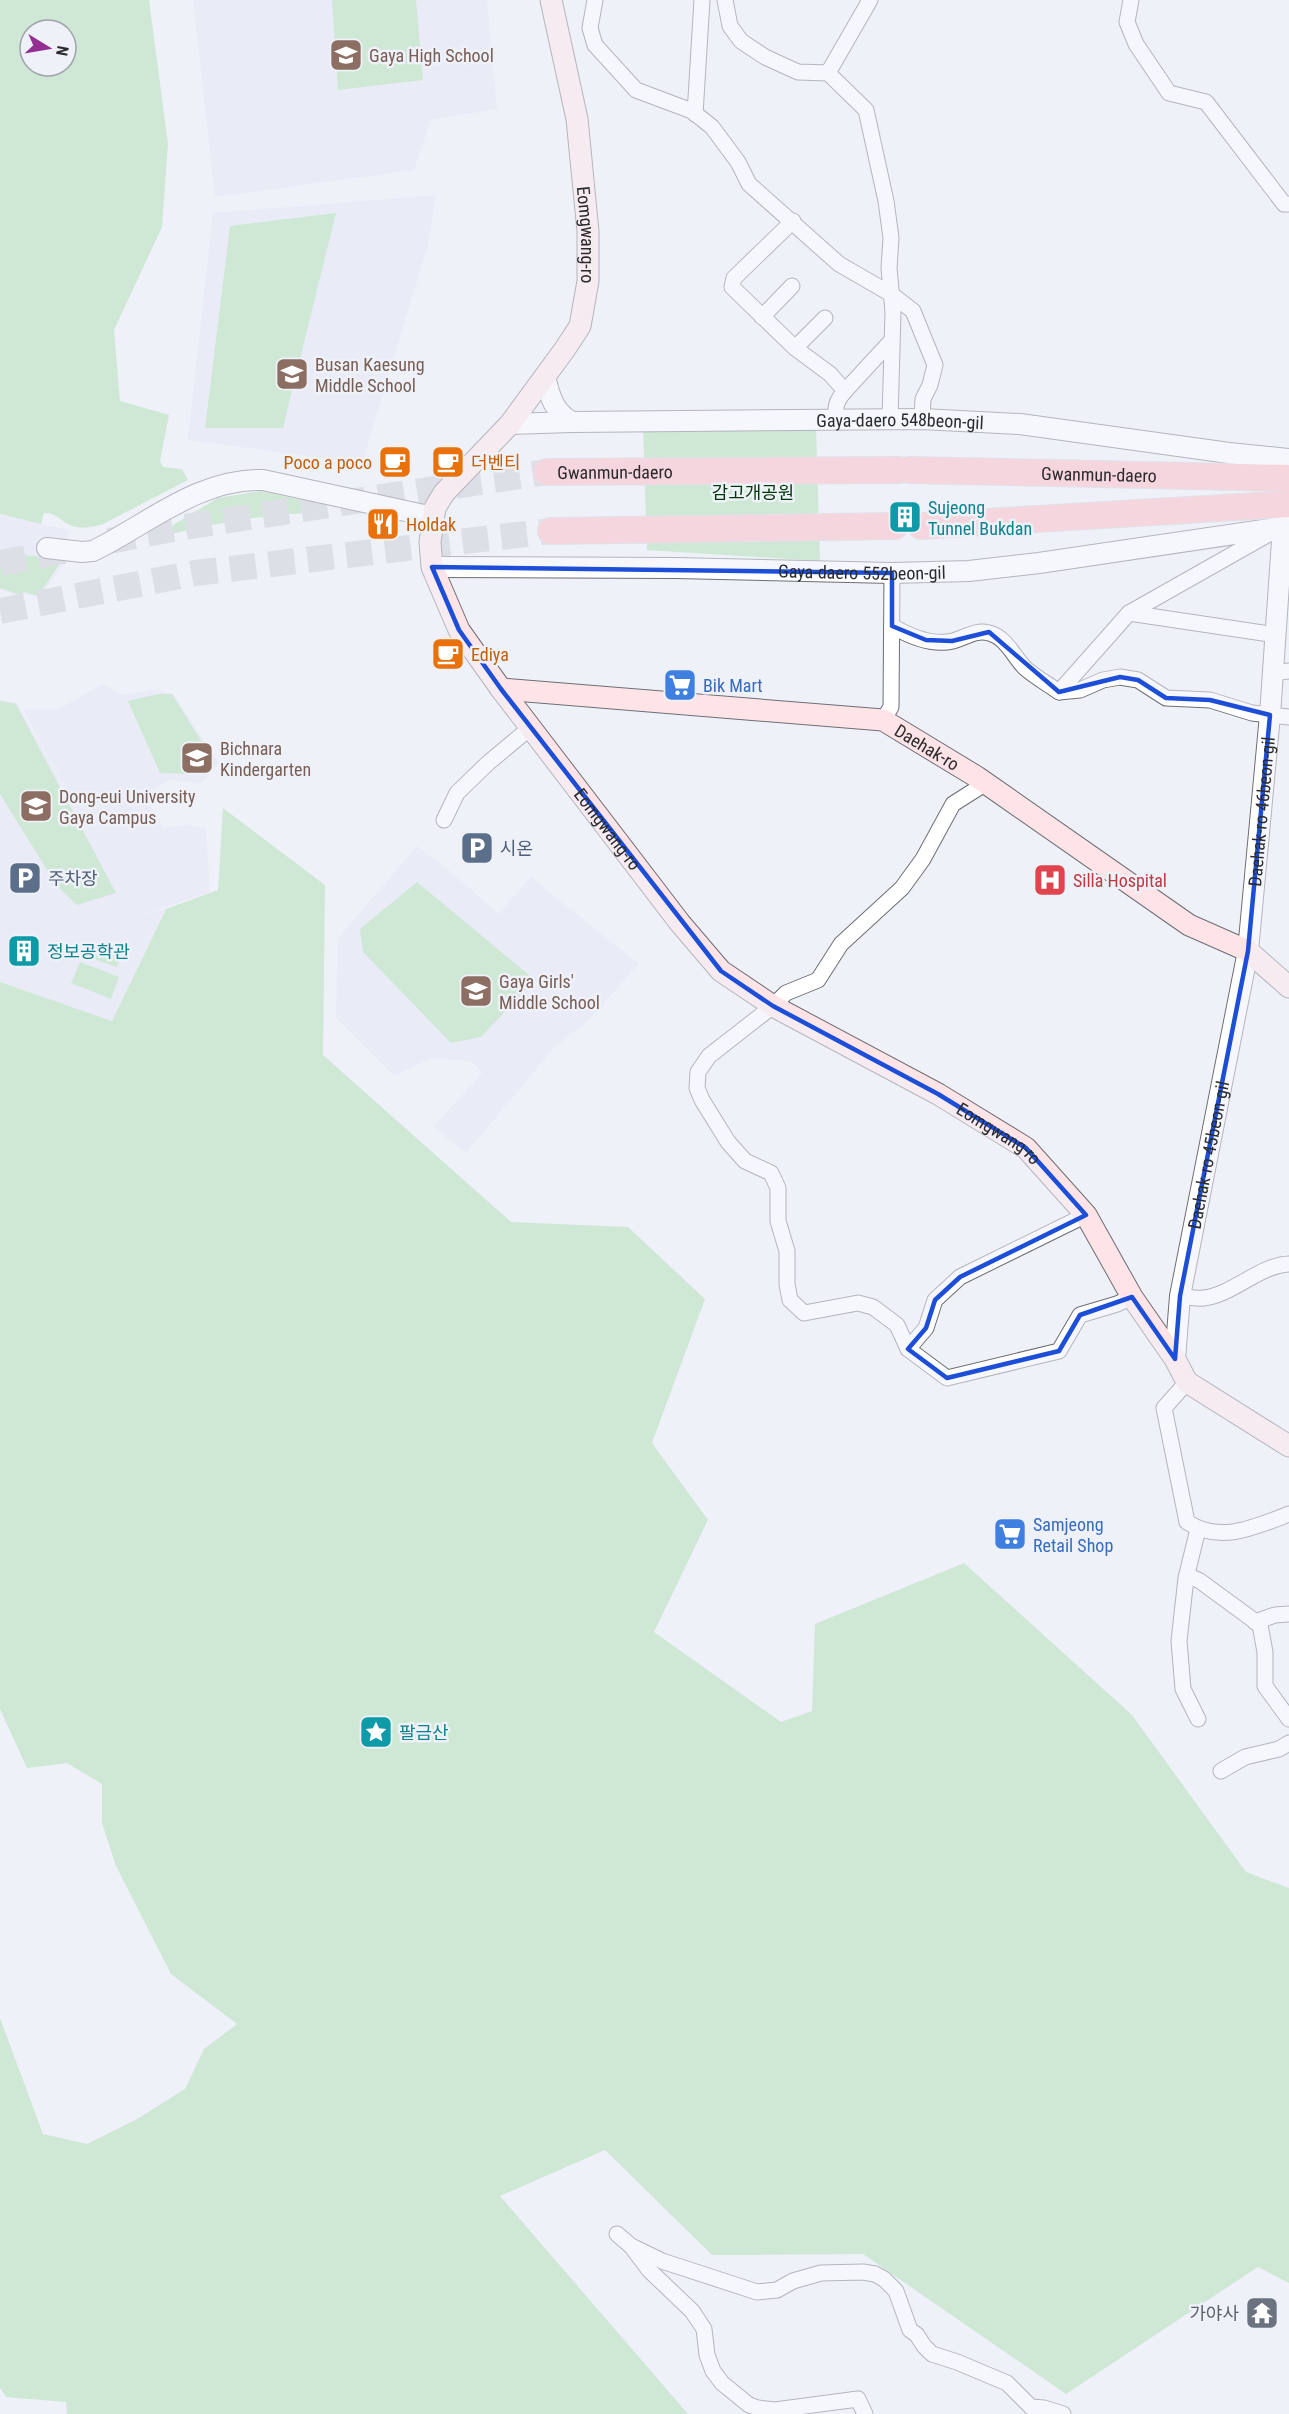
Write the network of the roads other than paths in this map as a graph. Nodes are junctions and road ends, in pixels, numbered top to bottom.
1 (551, 0) edge
2 (595, 0) edge
3 (702, 0) edge
4 (726, 0) edge
5 (1131, 0) edge
6 (868, 2) edge
7 (828, 73) junction
8 (695, 114) junction
9 (1289, 204) edge
10 (793, 221) junction
11 (792, 286) dead end
12 (891, 294) junction
13 (762, 317) junction
14 (825, 318) dead end
15 (892, 340) junction
16 (795, 348) junction
17 (545, 377) junction
18 (845, 391) junction
19 (836, 419) junction
20 (890, 419) junction
21 (922, 419) junction
22 (573, 422) junction
23 (510, 424) junction
24 (1289, 459) edge
25 (1289, 468) edge
26 (547, 472) tunnel mouth
27 (1199, 475) junction
28 (1289, 478) edge
29 (432, 511) junction
30 (1287, 518) edge
31 (895, 526) dead end
32 (921, 526) dead end
33 (551, 531) tunnel mouth
34 (48, 542) dead end
35 (432, 567) junction
36 (469, 567) junction
37 (892, 573) junction
38 (1283, 605) edge
39 (1129, 613) junction
40 (892, 626) junction
41 (1275, 635) junction
42 (1281, 672) edge
43 (501, 689) junction
44 (1059, 692) junction
45 (1279, 716) edge
46 (883, 720) junction
47 (530, 728) junction
48 (986, 783) junction
49 (444, 820) dead end
50 (1248, 951) junction
51 (1289, 987) edge
52 (773, 1006) junction
53 (1086, 1215) junction
54 (1289, 1264) edge
55 (1180, 1296) junction
56 (1132, 1297) junction
57 (908, 1349) junction
58 (1175, 1359) junction
59 (1187, 1382) junction
60 (1289, 1446) edge
61 (1289, 1514) edge
62 (1198, 1529) junction
63 (1187, 1575) junction
64 (1289, 1614) edge
65 (1255, 1622) junction
66 (1198, 1719) dead end
67 (1289, 1719) edge
68 (1289, 1743) edge
69 (1221, 1772) dead end
70 (617, 2234) dead end
71 (631, 2246) junction
72 (865, 2414) edge
73 (1063, 2414) edge

1 - 17 main road, Eomgwang-ro
2 - 8 street
3 - 8 street
4 - 7 street
5 - 9 street
6 - 7 street
7 - 12 street
8 - 10 street
10 - 12 street
10 - 13 street
11 - 13 street
12 - 15 street
12 - 21 street
13 - 16 street
14 - 16 street
15 - 18 street
15 - 20 street
16 - 18 street
17 - 22 street
17 - 23 main road, Eomgwang-ro
18 - 19 street
19 - 20 street, Gaya-daero 548beon-gil
19 - 22 street, Gaya-daero 548beon-gil
20 - 21 street, Gaya-daero 548beon-gil
21 - 24 street, Gaya-daero 548beon-gil
22 - 23 street, Gaya-daero 548beon-gil
23 - 29 main road, Eomgwang-ro
25 - 27 street
26 - 27 highway, Gwanmun-daero
27 - 28 highway, Gwanmun-daero
29 - 34 street
29 - 35 main road, Eomgwang-ro
29 - 36 street
30 - 32 highway, Gwanmun-daero
30 - 37 street, Gaya-daero 552beon-gil
30 - 38 street, Daehak-ro 46beon-gil
30 - 39 street
31 - 33 highway
35 - 36 street, Gaya-daero 552beon-gil
35 - 43 main road, Eomgwang-ro
36 - 37 street, Gaya-daero 552beon-gil
37 - 40 street
38 - 41 street, Daehak-ro 46beon-gil
39 - 41 street
39 - 44 street
40 - 44 street
40 - 46 street
41 - 42 street, Daehak-ro 46beon-gil
42 - 45 street, Daehak-ro 46beon-gil
43 - 46 main road, Daehak-ro
43 - 47 main road, Eomgwang-ro
44 - 45 street
45 - 50 street, Daehak-ro 46beon-gil
46 - 48 main road, Daehak-ro
47 - 49 street
47 - 52 main road, Eomgwang-ro
48 - 50 main road, Daehak-ro
48 - 52 street
50 - 51 main road, Daehak-ro
50 - 55 street, Daehak-ro 45beon-gil
52 - 53 main road, Eomgwang-ro
52 - 57 street
53 - 56 main road, Eomgwang-ro
53 - 57 street
54 - 55 street
55 - 58 street, Daehak-ro 45beon-gil
56 - 57 street
56 - 58 main road, Eomgwang-ro
58 - 59 main road, Eomgwang-ro
59 - 60 main road
59 - 62 street
61 - 62 street
62 - 63 street
63 - 65 street
63 - 66 street
64 - 65 street
65 - 67 street
68 - 69 street
70 - 71 street
71 - 72 street
71 - 73 street

